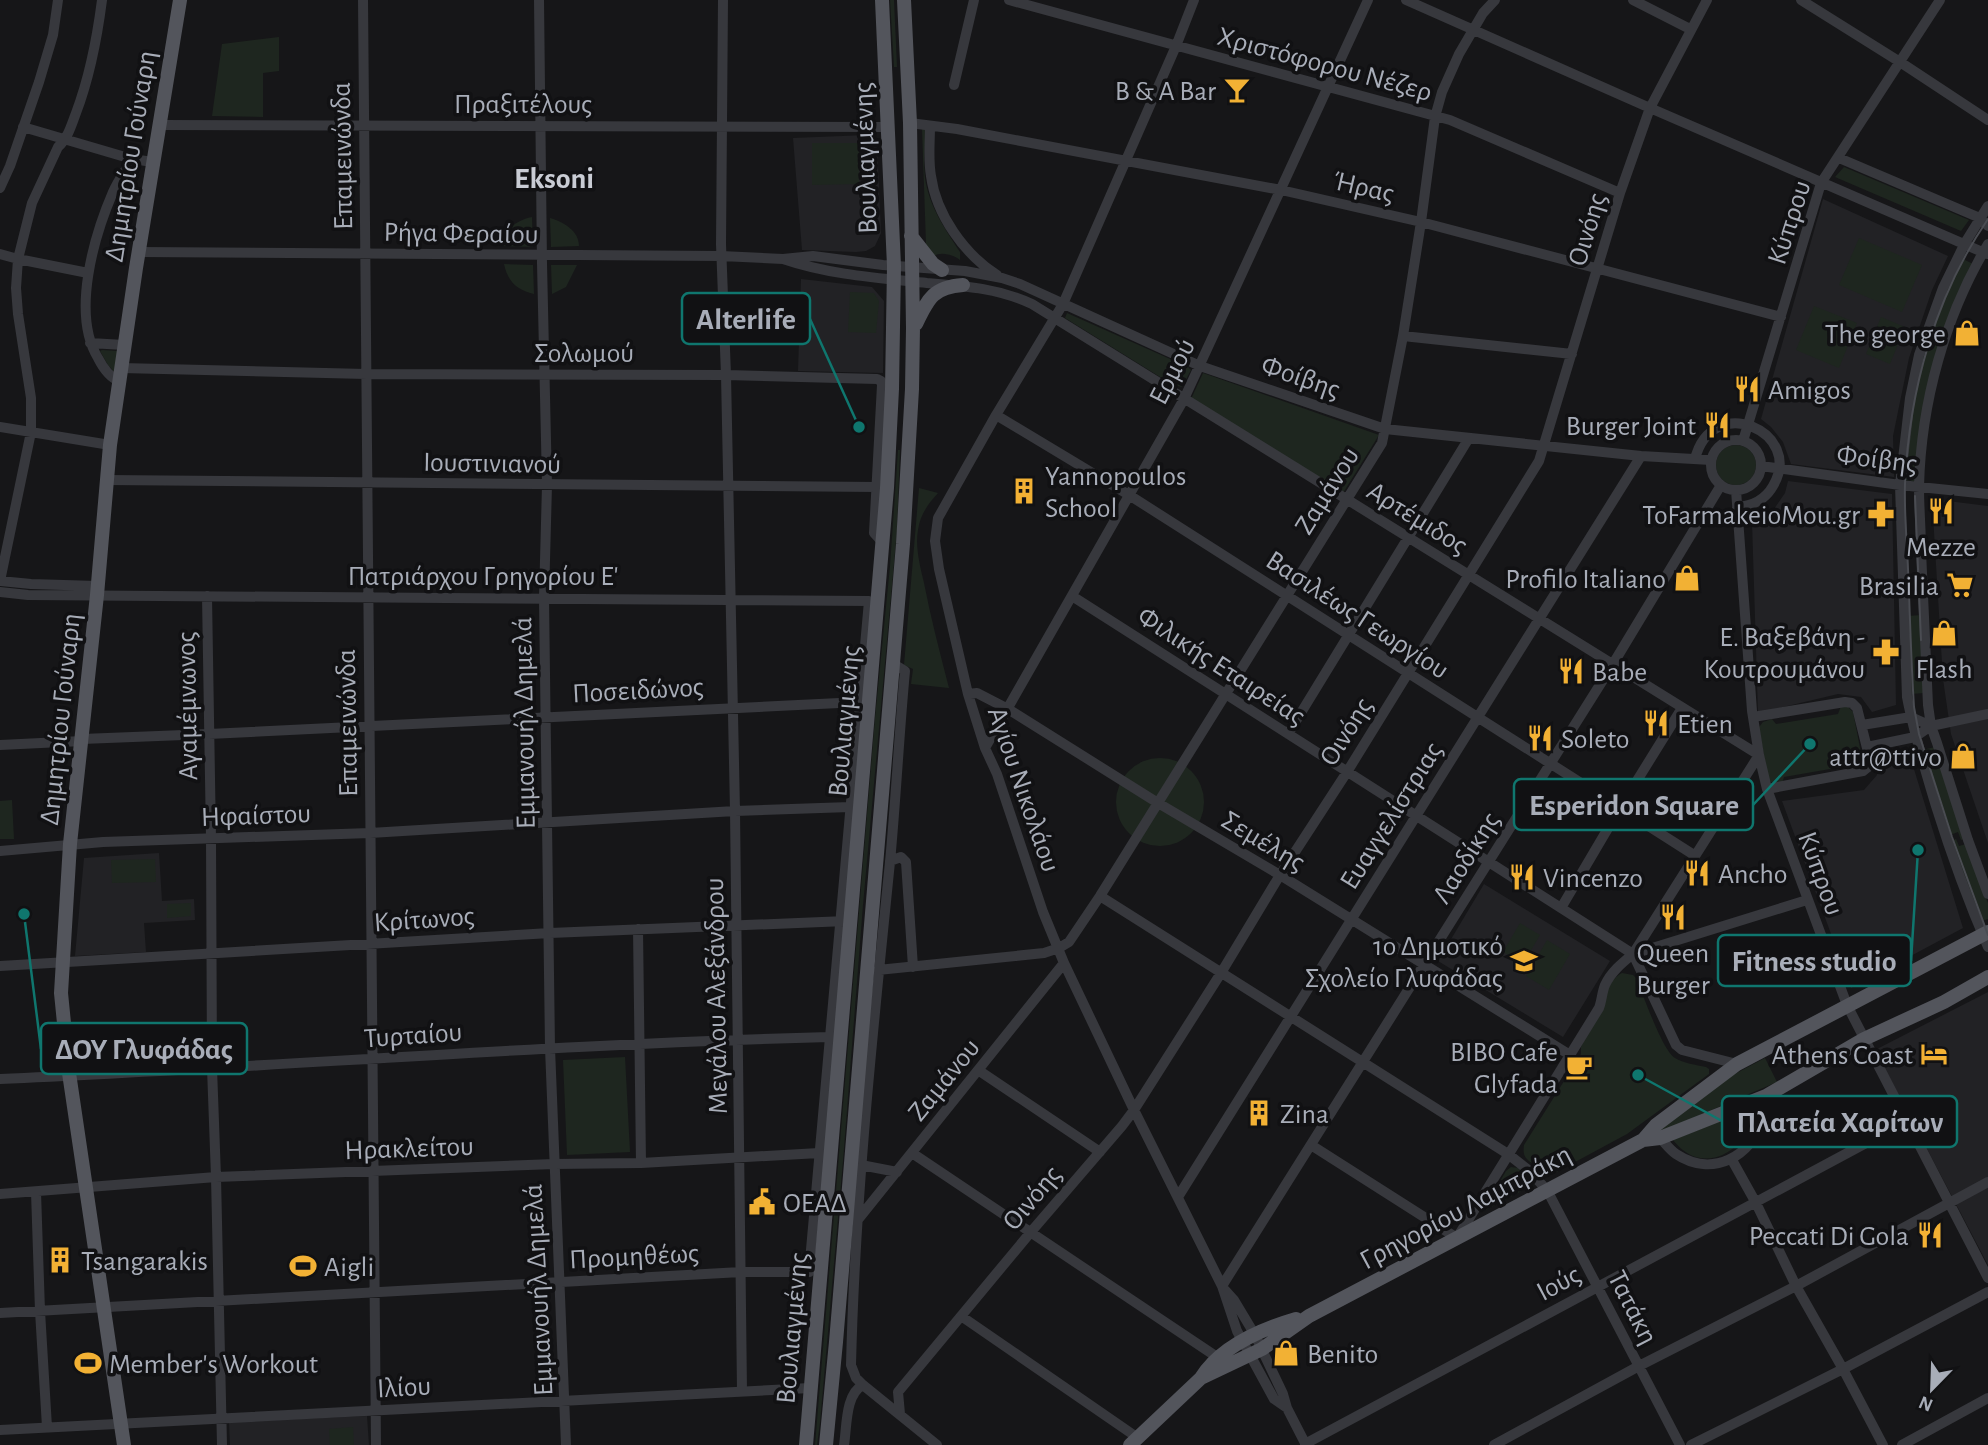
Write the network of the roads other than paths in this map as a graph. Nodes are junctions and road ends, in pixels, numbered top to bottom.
1 (58, 0) edge
2 (102, 0) edge
3 (180, 0) edge
4 (363, 0) edge
5 (539, 0) edge
6 (723, 0) edge
7 (882, 0) edge
8 (904, 0) edge
9 (974, 0) edge
10 (1009, 0) edge
11 (1194, 0) edge
12 (1368, 0) edge
13 (1406, 0) edge
14 (1495, 0) edge
15 (1633, 0) edge
16 (1707, 0) edge
17 (1802, 0) edge
18 (1940, 0) edge
19 (1690, 29) junction
20 (1473, 30) junction
21 (1176, 46) junction
22 (1900, 62) junction
23 (954, 85) dead end
24 (1329, 87) junction
25 (1650, 108) junction
26 (1435, 117) junction
27 (1988, 120) edge
28 (910, 123) junction
29 (159, 125) junction
30 (364, 125) junction
31 (541, 126) junction
32 (930, 126) junction
33 (23, 127) junction
34 (722, 127) junction
35 (888, 127) junction
36 (65, 140) junction
37 (1839, 158) junction
38 (132, 159) junction
39 (1126, 161) junction
40 (153, 162) junction
41 (5, 164) edge
42 (1822, 183) junction
43 (0, 188) edge
44 (1281, 190) junction
45 (1620, 193) junction
46 (1988, 206) edge
47 (1421, 222) junction
48 (1984, 222) edge
49 (911, 236) junction
50 (1965, 243) junction
51 (967, 250) junction
52 (1986, 250) edge
53 (139, 251) junction
54 (0, 254) edge
55 (365, 254) junction
56 (542, 255) junction
57 (721, 256) junction
58 (18, 259) junction
59 (1597, 269) junction
60 (947, 270) junction
61 (88, 273) junction
62 (893, 273) junction
63 (912, 274) junction
64 (1002, 278) junction
65 (963, 285) junction
66 (1063, 304) junction
67 (1782, 317) junction
68 (1054, 319) junction
69 (914, 328) junction
70 (1403, 336) junction
71 (90, 343) junction
72 (124, 345) junction
73 (1572, 354) junction
74 (1200, 366) junction
75 (120, 374) junction
76 (366, 374) junction
77 (726, 375) junction
78 (546, 376) junction
79 (892, 389) junction
80 (1184, 399) junction
81 (881, 412) junction
82 (996, 415) junction
83 (1748, 424) junction
84 (0, 427) edge
85 (1385, 429) junction
86 (31, 432) junction
87 (1469, 438) junction
88 (1743, 442) junction
89 (110, 444) junction
90 (1544, 446) junction
91 (1641, 456) junction
92 (1695, 459) junction
93 (1711, 460) junction
94 (1761, 466) junction
95 (1779, 468) junction
96 (106, 481) junction
97 (367, 482) junction
98 (547, 485) junction
99 (727, 485) junction
100 (1721, 485) junction
101 (1900, 485) junction
102 (877, 487) junction
103 (1919, 487) junction
104 (1736, 490) junction
105 (1988, 494) edge
106 (1129, 495) junction
107 (1346, 500) junction
108 (1737, 507) junction
109 (1408, 538) junction
110 (883, 543) junction
111 (1468, 575) junction
112 (0, 581) edge
113 (97, 590) junction
114 (0, 592) edge
115 (207, 596) junction
116 (1072, 596) junction
117 (1288, 596) junction
118 (368, 597) junction
119 (544, 598) junction
120 (729, 600) junction
121 (1539, 619) junction
122 (1349, 635) junction
123 (892, 663) junction
124 (1612, 664) junction
125 (1408, 673) junction
126 (968, 694) junction
127 (1226, 694) junction
128 (860, 702) junction
129 (732, 707) junction
130 (1682, 708) junction
131 (1008, 709) junction
132 (1988, 715) edge
133 (546, 717) junction
134 (1478, 717) junction
135 (1753, 717) junction
136 (1910, 717) junction
137 (863, 720) junction
138 (1862, 725) junction
139 (369, 726) junction
140 (1931, 726) junction
141 (209, 734) junction
142 (1288, 734) junction
143 (1915, 737) junction
144 (82, 740) junction
145 (0, 745) edge
146 (1867, 747) junction
147 (985, 748) junction
148 (1759, 755) junction
149 (1550, 764) junction
150 (1347, 772) junction
151 (1767, 789) junction
152 (1158, 803) junction
153 (850, 807) junction
154 (1620, 808) junction
155 (735, 811) junction
156 (1416, 816) junction
157 (548, 823) junction
158 (370, 833) junction
159 (211, 839) junction
160 (71, 844) junction
161 (852, 850) junction
162 (0, 851) edge
163 (1694, 855) junction
164 (890, 861) junction
165 (1488, 862) junction
166 (1280, 875) junction
167 (1988, 894) edge
168 (1100, 896) junction
169 (1808, 900) junction
170 (1561, 908) junction
171 (1351, 920) junction
172 (846, 921) junction
173 (737, 925) junction
174 (638, 929) junction
175 (876, 932) junction
176 (550, 933) junction
177 (1986, 938) edge
178 (371, 944) junction
179 (1059, 948) junction
180 (211, 953) junction
181 (1633, 954) junction
182 (62, 963) junction
183 (1065, 963) junction
184 (1424, 965) junction
185 (0, 966) edge
186 (913, 967) junction
187 (878, 970) junction
188 (1221, 973) junction
189 (1988, 977) edge
190 (1847, 1005) junction
191 (1291, 1017) junction
192 (829, 1037) junction
193 (738, 1039) junction
194 (1864, 1039) junction
195 (640, 1045) junction
196 (550, 1048) junction
197 (1570, 1055) junction
198 (372, 1060) junction
199 (1362, 1062) junction
200 (1737, 1064) junction
201 (212, 1068) junction
202 (978, 1070) junction
203 (69, 1076) junction
204 (0, 1079) edge
205 (1766, 1096) junction
206 (1133, 1110) junction
207 (1907, 1121) junction
208 (1660, 1138) junction
209 (1643, 1140) junction
210 (1311, 1145) junction
211 (1100, 1152) junction
212 (819, 1153) junction
213 (912, 1153) junction
214 (1508, 1154) junction
215 (739, 1158) junction
216 (1732, 1160) junction
217 (641, 1163) junction
218 (554, 1164) junction
219 (861, 1165) junction
220 (373, 1172) junction
221 (897, 1172) junction
222 (216, 1177) junction
223 (1988, 1182) edge
224 (86, 1187) junction
225 (1547, 1190) junction
226 (36, 1192) junction
227 (0, 1194) edge
228 (1178, 1197) junction
229 (1756, 1203) junction
230 (1949, 1203) junction
231 (856, 1223) junction
232 (1030, 1233) junction
233 (1457, 1238) junction
234 (741, 1272) junction
235 (1988, 1278) edge
236 (558, 1282) junction
237 (1222, 1286) junction
238 (1796, 1286) junction
239 (1597, 1287) junction
240 (374, 1292) junction
241 (1988, 1292) edge
242 (219, 1301) junction
243 (102, 1307) junction
244 (40, 1311) junction
245 (0, 1313) edge
246 (961, 1316) junction
247 (1309, 1316) junction
248 (1248, 1339) junction
249 (844, 1342) junction
250 (1256, 1353) junction
251 (1217, 1357) junction
252 (1639, 1366) junction
253 (1843, 1369) junction
254 (1201, 1378) junction
255 (863, 1385) junction
256 (810, 1388) junction
257 (742, 1391) junction
258 (1988, 1398) edge
259 (565, 1400) junction
260 (375, 1410) junction
261 (900, 1414) junction
262 (220, 1418) junction
263 (120, 1423) junction
264 (47, 1427) junction
265 (0, 1430) edge
266 (1134, 1441) edge
267 (1511, 1442) edge
268 (124, 1445) edge
269 (222, 1445) edge
270 (376, 1445) edge
271 (566, 1445) edge
272 (806, 1445) edge
273 (826, 1445) edge
274 (844, 1445) edge
275 (937, 1445) edge
276 (1306, 1445) edge
277 (1494, 1445) edge
278 (1680, 1445) edge
279 (1691, 1445) edge
280 (1883, 1445) edge
281 (1902, 1445) edge

1 - 33 street
2 - 36 street
3 - 29 main road, Δημητρίου Γούναρη
4 - 30 street, Επαμεινώνδα
5 - 31 street, Εμμανουήλ Δημελά
6 - 34 street, Μεγάλου Αλεξάνδρου
7 - 35 main road, Βουλιαγμένης
8 - 28 main road, Βουλιαγμένης
9 - 23 street
10 - 21 street, Χριστόφορου Νέζερ
11 - 21 street, Αγίου Νικολάου
12 - 24 street, Ερμού
13 - 20 street
14 - 20 street, Ζαμάνου
15 - 19 street
16 - 19 street, Οινόης
17 - 22 street
18 - 22 street, Κύπρου
19 - 25 street, Οινόης
20 - 25 street
20 - 26 street, Ζαμάνου
21 - 24 street, Χριστόφορου Νέζερ
21 - 39 street, Αγίου Νικολάου
22 - 27 street
22 - 37 street, Κύπρου
24 - 26 street, Χριστόφορου Νέζερ
24 - 44 street, Ερμού
25 - 42 street
25 - 45 street, Οινόης
26 - 45 street, Χριστόφορου Νέζερ
26 - 47 street, Ζαμάνου
28 - 32 street, Ήρας
28 - 49 main road, Βουλιαγμένης
29 - 30 street, Πραξιτέλους
29 - 40 main road, Δημητρίου Γούναρη
30 - 31 street, Πραξιτέλους
30 - 55 street, Επαμεινώνδα
31 - 34 street, Πραξιτέλους
31 - 56 street, Εμμανουήλ Δημελά
32 - 39 street, Ήρας
32 - 51 street
33 - 36 street
33 - 41 street
34 - 35 street, Πραξιτέλους
34 - 57 street, Μεγάλου Αλεξάνδρου
35 - 62 main road, Βουλιαγμένης
36 - 38 street
36 - 58 street
37 - 42 street, Κύπρου
37 - 48 street
38 - 40 street
38 - 61 street
39 - 44 street, Ήρας
39 - 66 street, Αγίου Νικολάου
40 - 53 main road, Δημητρίου Γούναρη
41 - 43 street
42 - 50 street
42 - 67 street, Κύπρου
44 - 47 street, Ήρας
44 - 74 street, Ερμού
45 - 59 street, Οινόης
46 - 48 street
47 - 59 street, Ήρας
47 - 70 street, Ζαμάνου
48 - 50 street
49 - 60 main road
49 - 63 main road, Βουλιαγμένης
50 - 52 street
50 - 101 street
51 - 60 street
51 - 64 street
52 - 103 street
53 - 55 street, Ρήγα Φεραίου
53 - 72 main road, Δημητρίου Γούναρη
54 - 58 street
55 - 56 street, Ρήγα Φεραίου
55 - 76 street, Επαμεινώνδα
56 - 57 street, Ρήγα Φεραίου
56 - 78 street, Εμμανουήλ Δημελά
57 - 62 street, Ρήγα Φεραίου
57 - 77 street, Μεγάλου Αλεξάνδρου
58 - 61 street
58 - 86 street
59 - 67 street, Ήρας
59 - 73 street, Οινόης
60 - 63 street, Φοίβης
60 - 64 street, Φοίβης
61 - 71 street
62 - 63 street, Φοίβης
62 - 79 main road, Βουλιαγμένης
63 - 65 street, Αρτέμιδος
63 - 69 main road, Βουλιαγμένης
64 - 66 street, Φοίβης
65 - 68 street, Αρτέμιδος
65 - 69 main road
66 - 68 street, Αγίου Νικολάου
66 - 74 street, Φοίβης
67 - 83 street, Κύπρου
68 - 80 street, Αρτέμιδος
68 - 82 street, Αγίου Νικολάου
69 - 123 main road, Βουλιαγμένης
70 - 73 street
70 - 85 street, Ζαμάνου
71 - 72 street
71 - 75 street
72 - 75 main road, Δημητρίου Γούναρη
73 - 90 street, Οινόης
74 - 80 street, Ερμού
74 - 85 street, Φοίβης
75 - 76 street, Σολωμού
75 - 89 main road, Δημητρίου Γούναρη
76 - 78 street, Σολωμού
76 - 97 street, Επαμεινώνδα
77 - 78 street, Σολωμού
77 - 81 street, Σολωμού
77 - 99 street, Μεγάλου Αλεξάνδρου
78 - 98 street, Εμμανουήλ Δημελά
79 - 81 main road
79 - 110 main road, Βουλιαγμένης
80 - 106 street, Ερμού
80 - 107 street, Αρτέμιδος
81 - 102 street, Σολωμού
82 - 106 street, Βασιλέως Γεωργίου
82 - 126 street, Αγίου Νικολάου
83 - 88 street, Κύπρου
83 - 92 street
83 - 95 street
84 - 86 street
85 - 87 street, Φοίβης
85 - 107 street, Ζαμάνου
86 - 89 street
86 - 112 street
87 - 90 street, Φοίβης
87 - 109 street
88 - 93 street
88 - 94 street
89 - 96 main road, Δημητρίου Γούναρη
90 - 91 street, Φοίβης
90 - 111 street, Οινόης
91 - 92 street, Φοίβης
91 - 121 street, Ευαγγελίστριας
92 - 93 street, Φοίβης
93 - 100 street
94 - 95 street, Φοίβης
94 - 104 street
95 - 101 street, Φοίβης
95 - 108 street
96 - 97 street, Ιουστινιανού
96 - 113 main road, Δημητρίου Γούναρη
97 - 98 street, Ιουστινιανού
97 - 118 street, Επαμεινώνδα
98 - 99 street, Ιουστινιανού
98 - 119 street, Εμμανουήλ Δημελά
99 - 102 street, Ιουστινιανού
99 - 120 street, Μεγάλου Αλεξάνδρου
100 - 104 street
100 - 124 street, Λαοδίκης
101 - 103 street, Φοίβης
101 - 136 street
102 - 110 street, Σολωμού
103 - 105 street, Φοίβης
103 - 140 street
104 - 108 street, Κύπρου
106 - 116 street, Ερμού
106 - 117 street, Βασιλέως Γεωργίου
107 - 109 street, Αρτέμιδος
107 - 117 street, Ζαμάνου
108 - 135 street, Κύπρου
109 - 111 street, Αρτέμιδος
109 - 122 street
110 - 137 main road, Βουλιαγμένης
111 - 121 street, Αρτέμιδος
111 - 125 street, Οινόης
112 - 113 street
113 - 114 street
113 - 115 street, Πατριάρχου Γρηγορίου E'
113 - 144 main road, Δημητρίου Γούναρη
115 - 118 street, Πατριάρχου Γρηγορίου E'
115 - 141 street, Αγαμέμνωνος
116 - 127 street, Φιλικής Εταιρείας
116 - 131 street, Ερμού
117 - 122 street, Βασιλέως Γεωργίου
117 - 127 street, Ζαμάνου
118 - 119 street, Πατριάρχου Γρηγορίου E'
118 - 139 street, Επαμεινώνδα
119 - 120 street, Πατριάρχου Γρηγορίου E'
119 - 133 street, Εμμανουήλ Δημελά
120 - 128 street, Πατριάρχου Γρηγορίου E'
120 - 129 street, Μεγάλου Αλεξάνδρου
121 - 124 street, Αρτέμιδος
121 - 134 street, Ευαγγελίστριας
122 - 125 street, Βασιλέως Γεωργίου
122 - 142 street
123 - 164 street
123 - 175 main road, Βουλιαγμένης
124 - 130 street, Αρτέμιδος
124 - 149 street, Λαοδίκης
125 - 134 street, Βασιλέως Γεωργίου
125 - 150 street, Οινόης
126 - 131 street, Σεμέλης
126 - 147 street, Αγίου Νικολάου
127 - 142 street, Φιλικής Εταιρείας
127 - 152 street, Ζαμάνου
128 - 129 street, Ποσειδώνος
128 - 137 street
129 - 133 street, Ποσειδώνος
129 - 155 street, Μεγάλου Αλεξάνδρου
130 - 148 street, Αρτέμιδος
130 - 154 street
131 - 147 street, Ερμού
131 - 152 street, Σεμέλης
132 - 140 street
133 - 139 street, Ποσειδώνος
133 - 157 street, Εμμανουήλ Δημελά
134 - 149 street, Βασιλέως Γεωργίου
134 - 156 street, Ευαγγελίστριας
135 - 138 street
135 - 148 street, Κύπρου
136 - 138 street
136 - 140 street
136 - 143 street
137 - 153 street
137 - 161 main road, Βουλιαγμένης
138 - 146 street
139 - 141 street, Ποσειδώνος
139 - 158 street, Επαμεινώνδα
140 - 143 street
140 - 167 street
141 - 144 street, Ποσειδώνος
141 - 159 street, Αγαμέμνωνος
142 - 150 street, Φιλικής Εταιρείας
143 - 146 street
143 - 177 street
144 - 145 street, Ποσειδώνος
144 - 160 main road, Δημητρίου Γούναρη
146 - 151 street
147 - 179 street, Αγίου Νικολάου
148 - 151 street, Κύπρου
148 - 163 street
149 - 154 street, Βασιλέως Γεωργίου
149 - 165 street, Λαοδίκης
150 - 156 street, Φιλικής Εταιρείας
150 - 166 street, Οινόης
151 - 169 street, Κύπρου
152 - 166 street, Σεμέλης
152 - 168 street, Ζαμάνου
153 - 155 street, Ηφαίστου
153 - 161 street
154 - 163 street, Βασιλέως Γεωργίου
154 - 170 street
155 - 157 street, Ηφαίστου
155 - 173 street, Μεγάλου Αλεξάνδρου
156 - 165 street, Φιλικής Εταιρείας
156 - 171 street, Ευαγγελίστριας
157 - 158 street, Ηφαίστου
157 - 176 street, Εμμανουήλ Δημελά
158 - 159 street, Ηφαίστου
158 - 178 street, Επαμεινώνδα
159 - 160 street, Ηφαίστου
159 - 180 street, Αγαμέμνωνος
160 - 162 street, Ηφαίστου
160 - 182 main road, Δημητρίου Γούναρη
161 - 172 main road, Βουλιαγμένης
163 - 181 street
164 - 175 street
164 - 186 street
165 - 170 street, Φιλικής Εταιρείας
165 - 184 street, Λαοδίκης
166 - 171 street, Σεμέλης
166 - 188 street, Οινόης
168 - 179 street, Ζαμάνου
168 - 188 street, Τατάκη
169 - 181 street
169 - 190 street, Κύπρου
170 - 181 street, Φιλικής Εταιρείας
171 - 184 street, Σεμέλης
171 - 191 street, Ευαγγελίστριας
172 - 173 street, Κρίτωνος
172 - 192 street
172 - 256 main road, Βουλιαγμένης
173 - 174 street, Κρίτωνος
173 - 193 street, Μεγάλου Αλεξάνδρου
174 - 176 street, Κρίτωνος
174 - 195 street
175 - 187 street
175 - 249 main road, Βουλιαγμένης
176 - 178 street, Κρίτωνος
176 - 196 street, Εμμανουήλ Δημελά
177 - 190 main road, Γρηγορίου Λαμπράκη
178 - 180 street, Κρίτωνος
178 - 198 street, Επαμεινώνδα
179 - 183 street, Αγίου Νικολάου
179 - 186 street
180 - 182 street, Κρίτωνος
180 - 201 street, Αγαμέμνωνος
181 - 197 street
181 - 200 street
182 - 185 street, Κρίτωνος
182 - 203 main road, Δημητρίου Γούναρη
183 - 202 street, Ζαμάνου
183 - 206 street, Αγίου Νικολάου
184 - 197 street, Σεμέλης
184 - 199 street, Λαοδίκης
186 - 187 street
187 - 219 street
188 - 191 street, Τατάκη
188 - 206 street, Οινόης
189 - 194 main road, Γρηγορίου Λαμπράκη
190 - 194 street, Κύπρου
190 - 200 main road, Γρηγορίου Λαμπράκη
191 - 199 street, Τατάκη
191 - 228 street, Ευαγγελίστριας
192 - 193 street, Τυρταίου
192 - 212 street
193 - 195 street, Τυρταίου
193 - 215 street, Μεγάλου Αλεξάνδρου
194 - 205 main road, Γρηγορίου Λαμπράκη
194 - 207 street, Κύπρου
195 - 196 street, Τυρταίου
195 - 217 street
196 - 198 street, Τυρταίου
196 - 218 street, Εμμανουήλ Δημελά
197 - 214 street
198 - 201 street, Τυρταίου
198 - 220 street, Επαμεινώνδα
199 - 210 street, Λαοδίκης
199 - 214 street, Τατάκη
200 - 209 main road, Γρηγορίου Λαμπράκη
201 - 203 street, Τυρταίου
201 - 222 street, Αγαμέμνωνος
202 - 211 street
202 - 213 street, Ζαμάνου
203 - 204 street, Τυρταίου
203 - 224 main road, Δημητρίου Γούναρη
205 - 208 main road, Γρηγορίου Λαμπράκη
205 - 216 street
206 - 211 street, Οινόης
206 - 228 street, Αγίου Νικολάου
207 - 229 street, Ιούς
207 - 230 street, Κύπρου
208 - 209 main road, Γρηγορίου Λαμπράκη
208 - 216 street
209 - 225 main road, Γρηγορίου Λαμπράκη
210 - 233 street
210 - 237 street, Λαοδίκης
211 - 232 street, Οινόης
212 - 215 street, Ηρακλείτου
212 - 234 street, Προμηθέως
213 - 221 street, Ζαμάνου
213 - 232 street
214 - 225 street, Τατάκη
214 - 233 street
215 - 217 street, Ηρακλείτου
215 - 234 street, Μεγάλου Αλεξάνδρου
216 - 229 street
217 - 218 street, Ηρακλείτου
218 - 220 street, Ηρακλείτου
218 - 236 street, Εμμανουήλ Δημελά
219 - 221 street
219 - 231 street
220 - 222 street, Ηρακλείτου
220 - 240 street, Επαμεινώνδα
221 - 231 street, Ζαμάνου
222 - 224 street, Ηρακλείτου
222 - 242 street, Αγαμέμνωνος
223 - 230 street
224 - 226 street, Ηρακλείτου
224 - 243 main road, Δημητρίου Γούναρη
225 - 233 main road, Γρηγορίου Λαμπράκη
225 - 239 street, Τατάκη
226 - 227 street, Ηρακλείτου
226 - 244 street
228 - 237 street, Αγίου Νικολάου
229 - 238 street
229 - 239 street, Ιούς
230 - 235 street, Κύπρου
230 - 238 street
231 - 249 street
232 - 246 street, Οινόης
232 - 251 street
233 - 247 main road, Γρηγορίου Λαμπράκη
234 - 236 street, Προμηθέως
234 - 257 street, Μεγάλου Αλεξάνδρου
236 - 240 street, Προμηθέως
236 - 259 street, Εμμανουήλ Δημελά
237 - 248 street, Αγίου Νικολάου
238 - 252 street
238 - 253 street
239 - 252 street, Τατάκη
239 - 276 street, Ιούς
240 - 242 street, Προμηθέως
240 - 260 street, Επαμεινώνδα
241 - 253 street
242 - 243 street, Προμηθέως
242 - 262 street, Αγαμέμνωνος
243 - 244 street, Προμηθέως
243 - 263 main road, Δημητρίου Γούναρη
244 - 245 street, Προμηθέως
244 - 264 street
246 - 261 street, Οινόης
246 - 266 street
247 - 248 main road, Γρηγορίου Λαμπράκη
247 - 250 main road, Γρηγορίου Λαμπράκη
248 - 250 street, Αγίου Νικολάου
248 - 251 main road, Γρηγορίου Λαμπράκη
249 - 255 street
249 - 273 main road, Βουλιαγμένης
250 - 254 main road, Γρηγορίου Λαμπράκη
250 - 276 street, Αγίου Νικολάου
251 - 254 main road, Γρηγορίου Λαμπράκη
252 - 267 street
252 - 278 street, Τατάκη
253 - 279 street
253 - 280 street
254 - 266 main road, Γρηγορίου Λαμπράκη
255 - 261 street
255 - 274 street
256 - 257 street, Ιλίου
256 - 272 main road, Βουλιαγμένης
257 - 259 street, Ιλίου
258 - 281 street
259 - 260 street, Ιλίου
259 - 271 street, Εμμανουήλ Δημελά
260 - 262 street, Ιλίου
260 - 270 street, Επαμεινώνδα
261 - 275 street
262 - 263 street, Ιλίου
262 - 269 street, Αγαμέμνωνος
263 - 264 street, Ιλίου
263 - 268 main road, Δημητρίου Γούναρη
264 - 265 street, Ιλίου
267 - 277 street

